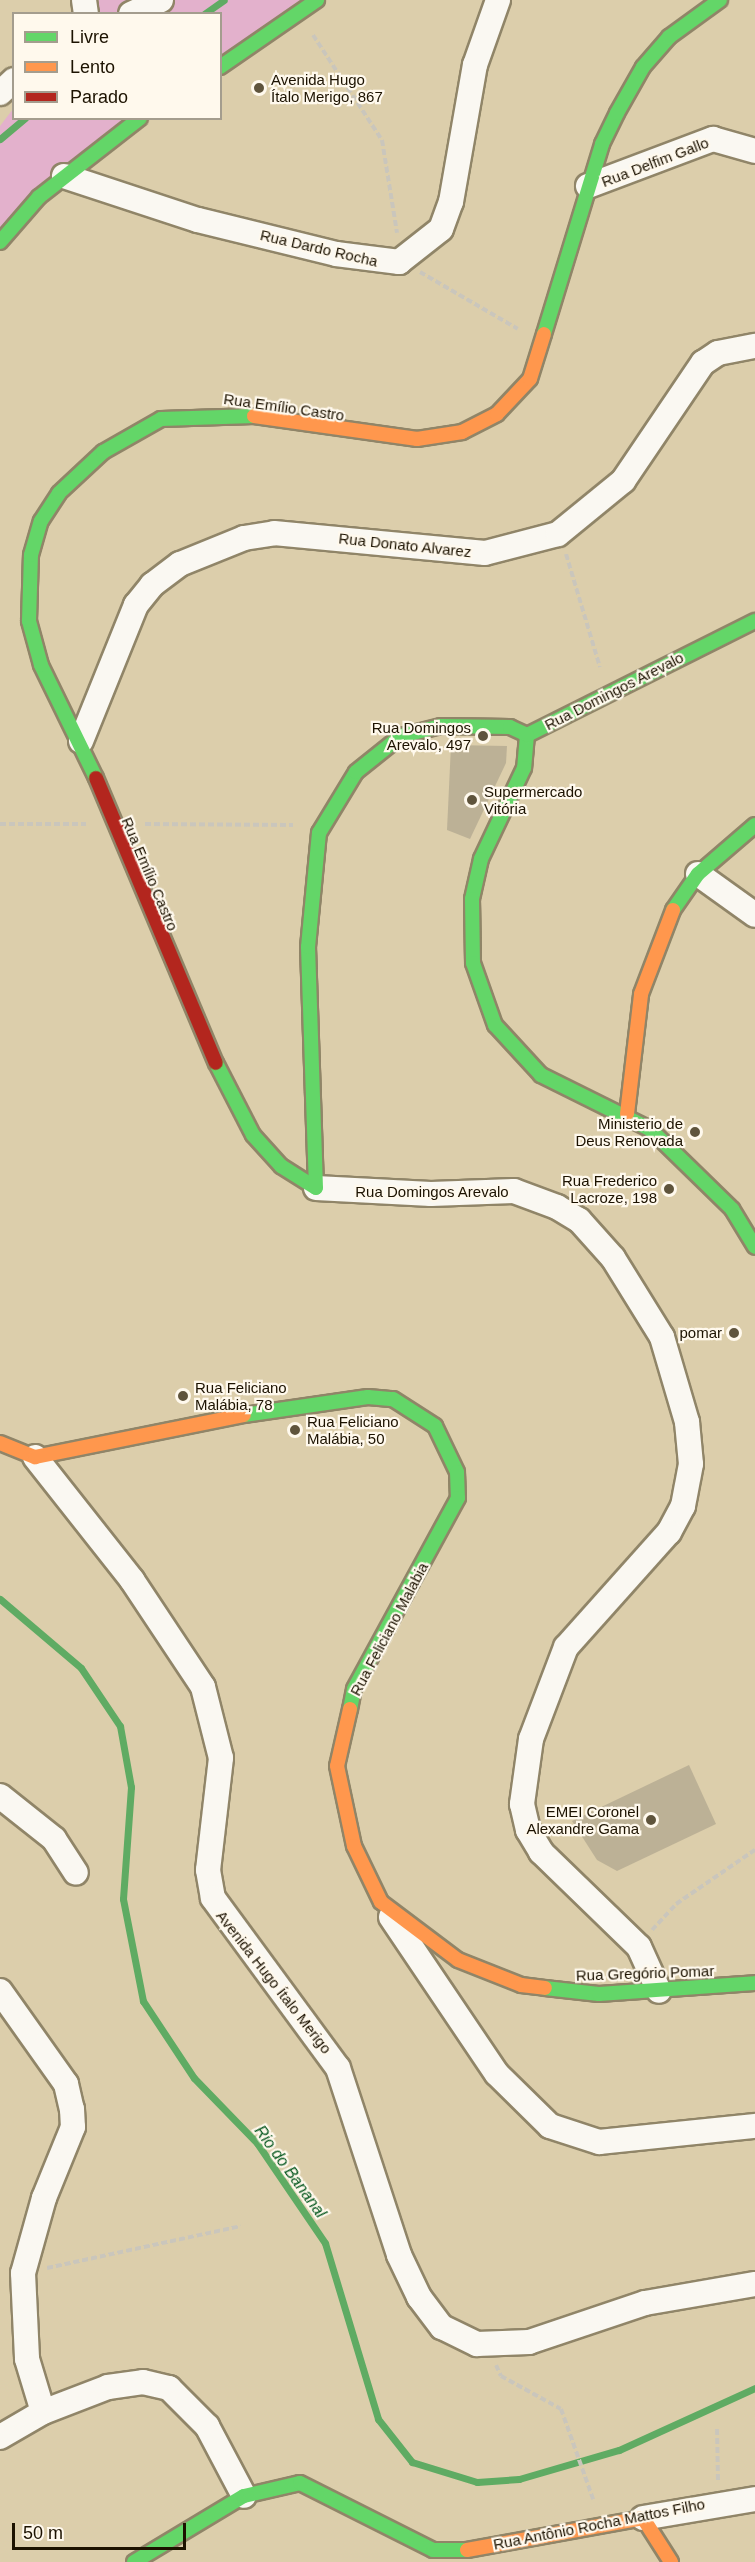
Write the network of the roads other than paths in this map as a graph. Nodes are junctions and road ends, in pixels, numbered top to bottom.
1 (160, 0) edge
2 (317, 0) edge
3 (498, 0) edge
4 (720, 0) edge
5 (135, 12) edge
6 (222, 66) edge
7 (12, 82) edge
8 (0, 93) edge
9 (137, 120) edge
10 (755, 151) edge
11 (64, 176) junction
12 (588, 186) junction
13 (0, 242) edge
14 (755, 346) edge
15 (755, 621) edge
16 (527, 735) junction
17 (81, 741) junction
18 (755, 825) edge
19 (698, 874) junction
20 (755, 915) edge
21 (627, 1114) junction
22 (316, 1188) junction
23 (746, 1214) edge
24 (755, 1247) edge
25 (0, 1443) edge
26 (35, 1457) junction
27 (0, 1796) edge
28 (76, 1873) dead end
29 (381, 1902) junction
30 (755, 1983) edge
31 (0, 1991) edge
32 (659, 1991) junction
33 (755, 2126) edge
34 (755, 2284) edge
35 (43, 2412) junction
36 (0, 2437) edge
37 (244, 2496) junction
38 (755, 2499) edge
39 (643, 2518) junction
40 (438, 2556) edge
41 (134, 2562) edge
42 (671, 2562) edge

1 - 5 street
2 - 6 street
3 - 11 street, Rua Dardo Rocha
4 - 12 street, Rua Emílio Castro
7 - 8 street
9 - 11 street
10 - 12 street, Rua Delfim Gallo
11 - 13 street
12 - 17 street, Rua Emílio Castro
14 - 17 street, Rua Donato Alvarez
15 - 16 street, Rua Domingos Arevalo
16 - 21 street
16 - 22 street, Rua Domingos Arevalo
17 - 22 street, Rua Emílio Castro
18 - 19 street
19 - 20 street
19 - 21 street
21 - 23 street
22 - 32 street, Rua Domingos Arevalo
23 - 24 street
25 - 26 street
26 - 29 street, Rua Feliciano Malabia
26 - 34 street, Avenida Hugo Ítalo Merigo
27 - 28 street
29 - 32 street, Rua Gregório Pomar
29 - 33 street, Rua Feliciano Malabia
30 - 32 street, Rua Gregório Pomar
31 - 35 street
35 - 36 street
35 - 37 street
37 - 40 street, Rua Antônio Rocha Mattos Filho
37 - 41 street
38 - 39 street, Rua Antônio Rocha Mattos Filho
39 - 40 street, Rua Antônio Rocha Mattos Filho
39 - 42 street

